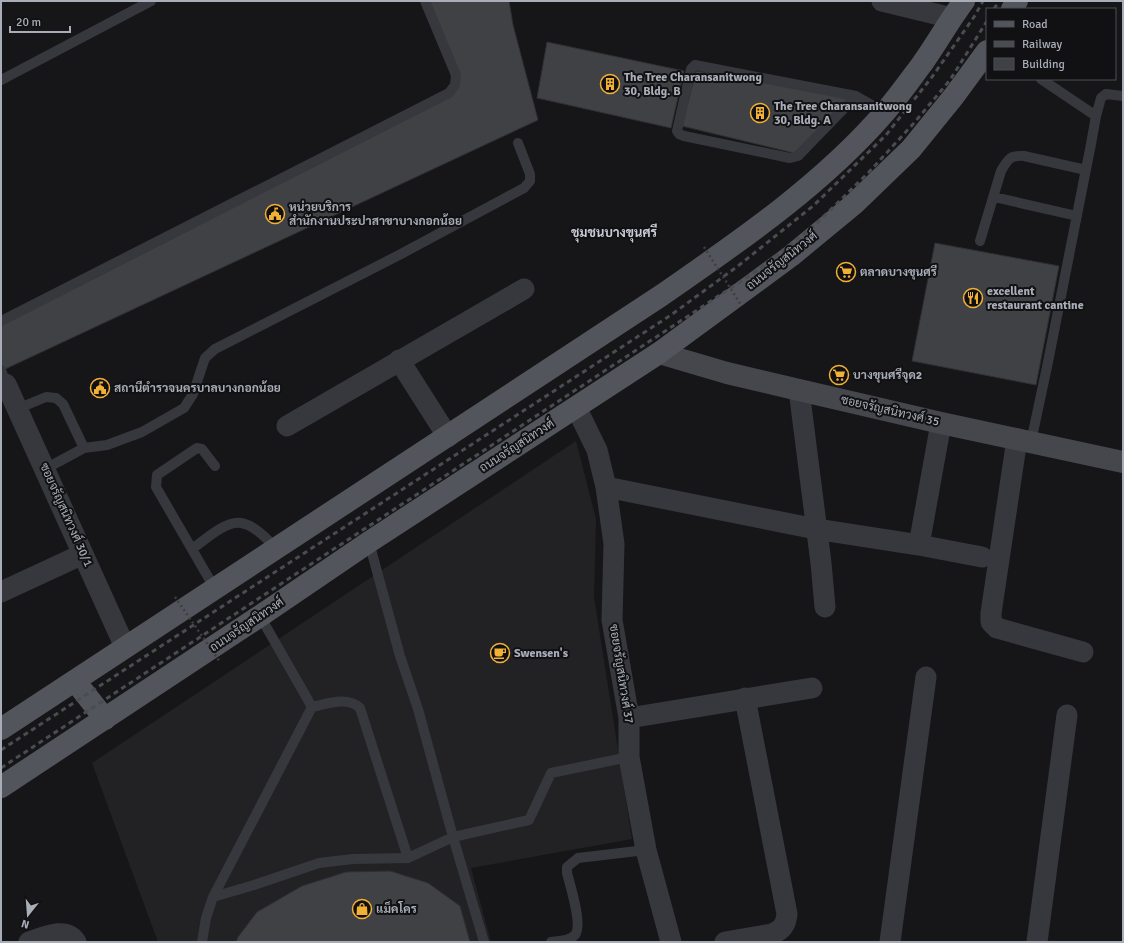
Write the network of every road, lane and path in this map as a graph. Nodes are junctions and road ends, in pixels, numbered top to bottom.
1 (151, 1) edge
2 (425, 1) edge
3 (882, 1) edge
4 (960, 7) edge
5 (986, 52) edge
6 (1, 80) edge
7 (1042, 80) edge
8 (856, 96) junction
9 (1123, 96) edge
10 (884, 112) junction
11 (1096, 116) junction
12 (518, 143) dead end
13 (1086, 170) junction
14 (994, 197) junction
15 (1078, 216) junction
16 (980, 241) dead end
17 (704, 247) dead end
18 (524, 289) dead end
19 (741, 305) dead end
20 (1, 321) edge
21 (660, 352) junction
22 (399, 360) junction
23 (3, 377) edge
24 (799, 390) junction
25 (576, 407) junction
26 (17, 409) junction
27 (941, 423) junction
28 (287, 426) dead end
29 (448, 437) junction
30 (1024, 441) junction
31 (84, 448) junction
32 (1123, 462) edge
33 (215, 466) dead end
34 (45, 469) junction
35 (606, 487) junction
36 (816, 529) junction
37 (369, 542) junction
38 (919, 544) junction
39 (277, 548) junction
40 (192, 549) junction
41 (83, 554) junction
42 (982, 557) dead end
43 (215, 589) junction
44 (1, 592) edge
45 (175, 597) dead end
46 (825, 607) dead end
47 (260, 616) junction
48 (125, 647) junction
49 (1083, 652) dead end
50 (220, 662) dead end
51 (926, 677) dead end
52 (75, 680) junction
53 (812, 688) dead end
54 (745, 698) junction
55 (312, 707) junction
56 (1067, 715) dead end
57 (105, 718) junction
58 (629, 718) junction
59 (1, 729) edge
60 (629, 757) junction
61 (1, 787) edge
62 (453, 837) junction
63 (646, 850) junction
64 (408, 858) junction
65 (213, 897) junction
66 (29, 942) edge
67 (76, 942) edge
68 (202, 942) edge
69 (484, 942) edge
70 (551, 942) edge
71 (671, 942) edge
72 (725, 942) edge
73 (890, 942) edge
74 (1037, 942) edge

1 - 6 lane
2 - 20 lane
3 - 4 street
4 - 10 main road
5 - 21 main road, ถนนจรัญสนิทวงศ์
7 - 11 lane
8 - 8 lane
8 - 10 lane
9 - 11 lane
10 - 29 main road
11 - 13 lane
12 - 31 lane
13 - 14 lane
13 - 15 lane
14 - 15 lane
14 - 16 lane
15 - 30 lane
17 - 19 path, bridge
18 - 22 street
21 - 24 street, ซอยจรัญสนิทวงศ์ 35
21 - 25 main road, ถนนจรัญสนิทวงศ์
22 - 28 street
22 - 29 street
23 - 26 street, ซอยจรัญสนิทวงศ์ 30/1
24 - 27 street, ซอยจรัญสนิทวงศ์ 35
24 - 36 street
25 - 35 street, ซอยจรัญสนิทวงศ์ 37
25 - 37 main road, ถนนจรัญสนิทวงศ์
26 - 31 lane
26 - 34 street, ซอยจรัญสนิทวงศ์ 30/1
27 - 30 street, ซอยจรัญสนิทวงศ์ 35
27 - 38 street
29 - 39 main road
30 - 32 street, ซอยจรัญสนิทวงศ์ 35
30 - 49 street
31 - 34 lane
33 - 40 lane
34 - 41 street, ซอยจรัญสนิทวงศ์ 30/1
35 - 36 street
35 - 58 street, ซอยจรัญสนิทวงศ์ 37
36 - 38 street
36 - 46 street
37 - 47 main road, ถนนจรัญสนิทวงศ์
37 - 62 lane
38 - 42 street
39 - 40 lane
39 - 43 main road
40 - 43 lane
41 - 44 street
41 - 48 street, ซอยจรัญสนิทวงศ์ 30/1
43 - 48 main road
45 - 50 path, bridge
47 - 55 lane
47 - 57 main road, ถนนจรัญสนิทวงศ์
48 - 52 main road
51 - 73 street
52 - 57 main road
52 - 59 main road
53 - 54 street
54 - 58 street
54 - 72 street
55 - 64 lane
55 - 65 lane
56 - 74 street
57 - 61 main road, ถนนจรัญสนิทวงศ์
58 - 60 street, ซอยจรัญสนิทวงศ์ 37
60 - 62 lane
60 - 63 street, ซอยจรัญสนิทวงศ์ 37
62 - 64 lane
62 - 69 lane
63 - 70 lane
63 - 71 street, ซอยจรัญสนิทวงศ์ 37
64 - 65 lane
65 - 68 lane
66 - 67 street

